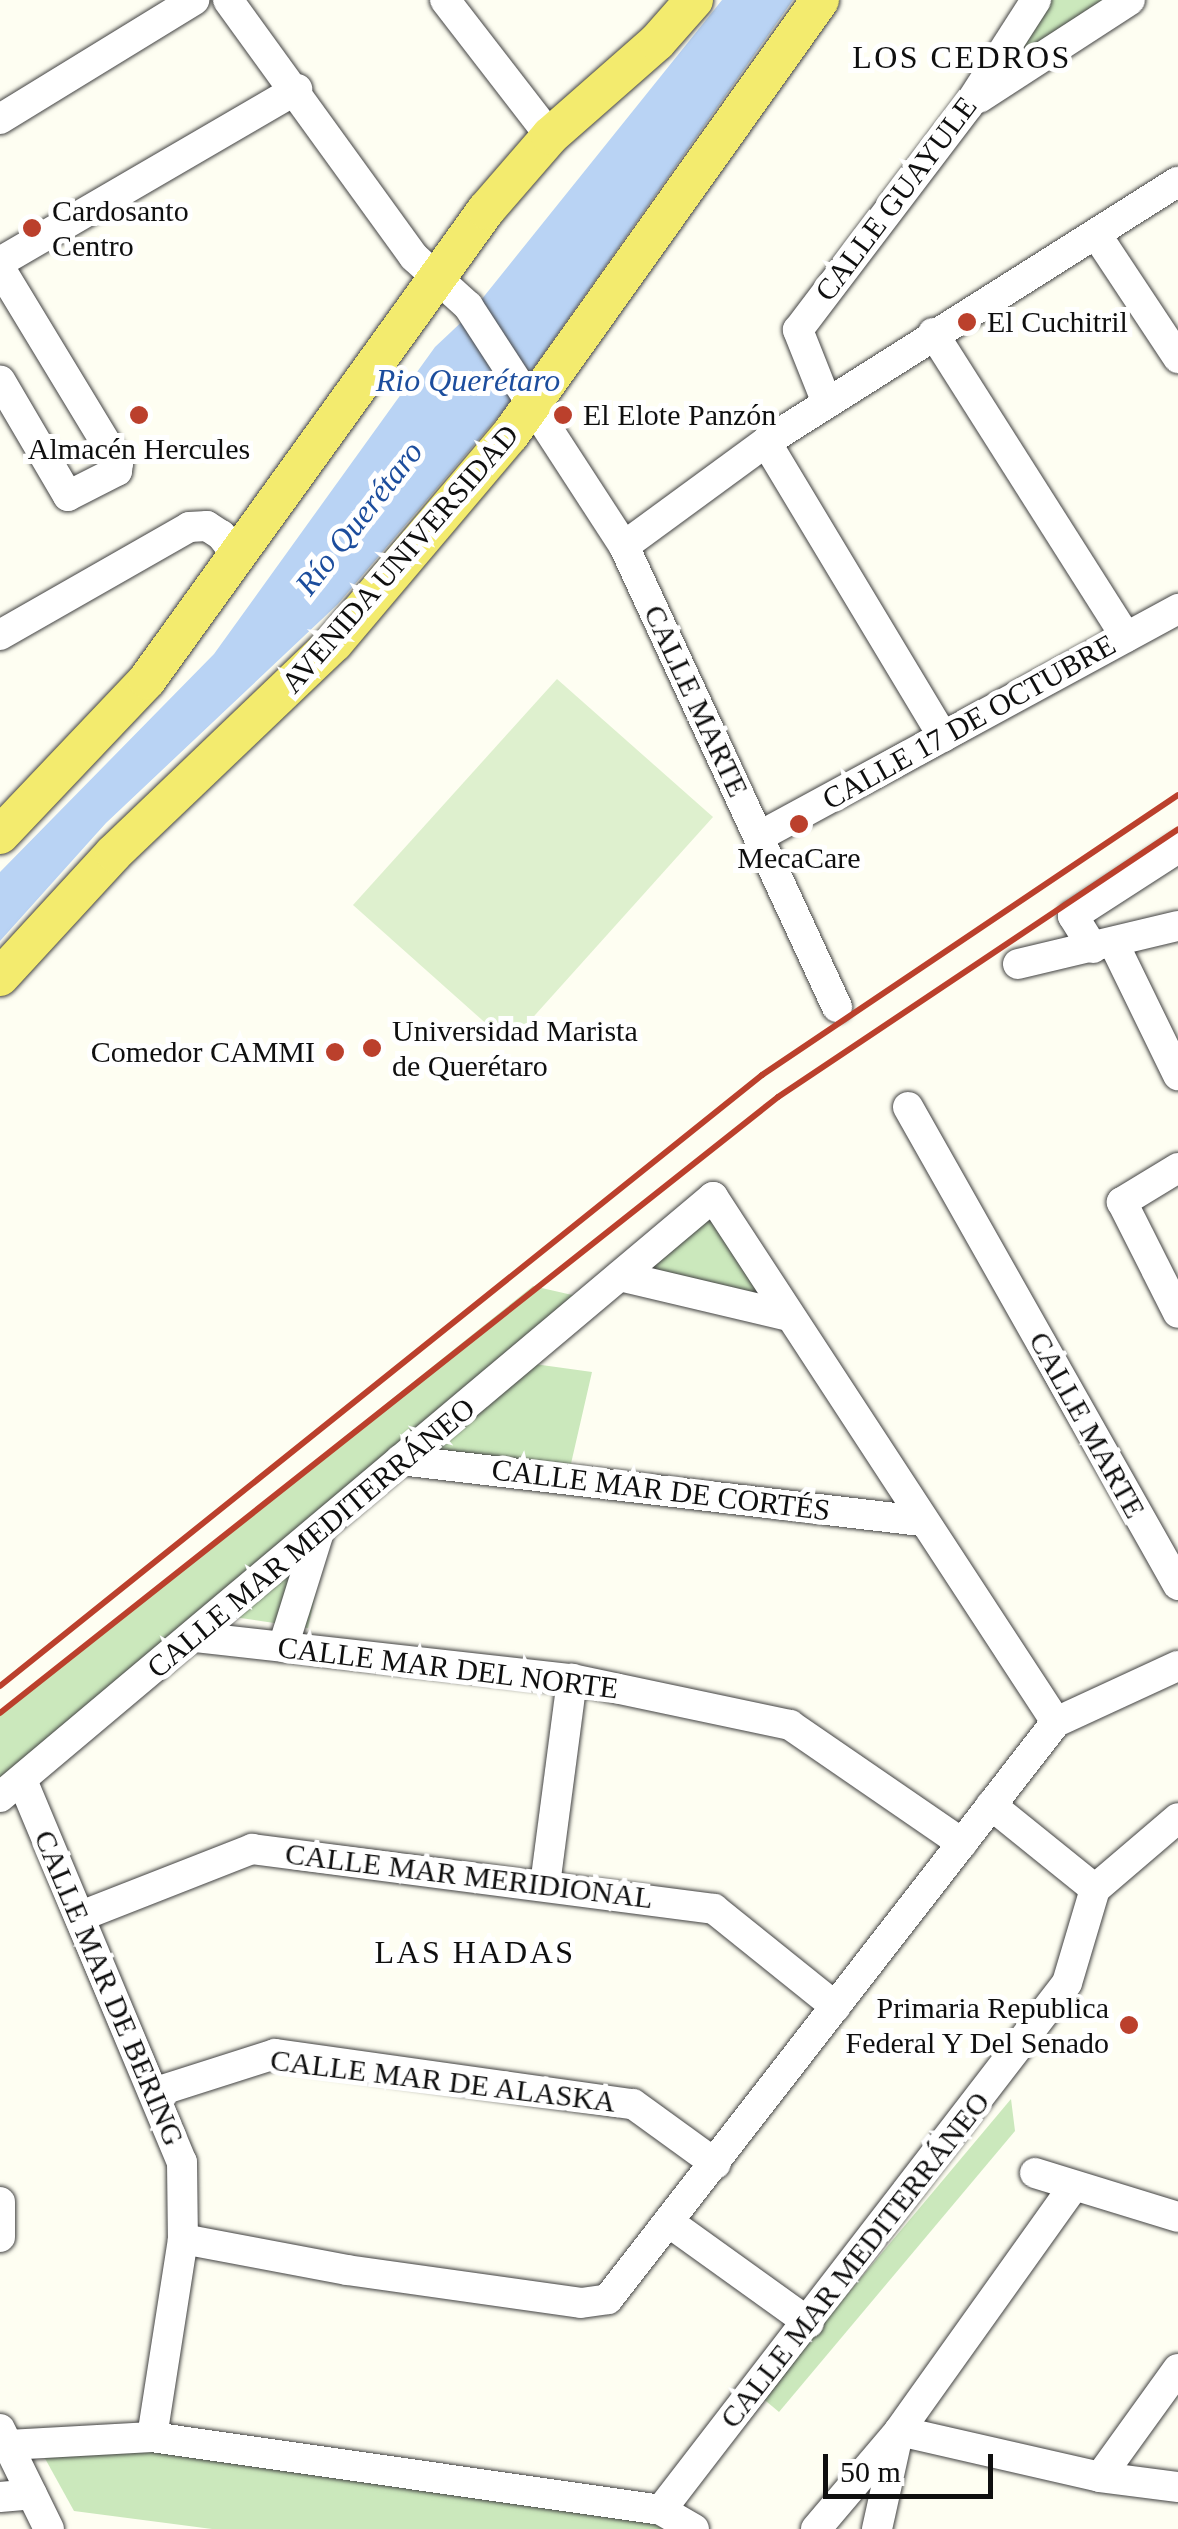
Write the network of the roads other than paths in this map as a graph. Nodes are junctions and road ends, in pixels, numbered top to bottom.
1 (194, 0) edge
2 (228, 0) edge
3 (694, 0) edge
4 (820, 0) edge
5 (1036, 0) edge
6 (1130, 0) edge
7 (447, 1) edge
8 (298, 89) junction
9 (968, 106) junction
10 (0, 120) edge
11 (550, 136) junction
12 (1178, 182) edge
13 (1096, 234) junction
14 (0, 265) edge
15 (435, 281) junction
16 (11, 312) edge
17 (933, 333) junction
18 (1178, 358) edge
19 (0, 380) edge
20 (529, 397) junction
21 (828, 403) junction
22 (766, 442) junction
23 (624, 546) junction
24 (238, 558) junction
25 (1178, 608) edge
26 (0, 635) edge
27 (1126, 637) junction
28 (943, 736) junction
29 (0, 834) edge
30 (760, 836) junction
31 (1178, 848) edge
32 (1178, 926) edge
33 (1104, 946) junction
34 (1018, 964) dead end
35 (0, 977) edge
36 (837, 1007) dead end
37 (1178, 1075) edge
38 (908, 1107) dead end
39 (1178, 1168) edge
40 (620, 1276) junction
41 (1178, 1313) edge
42 (785, 1315) junction
43 (400, 1460) junction
44 (921, 1521) junction
45 (320, 1526) junction
46 (1178, 1586) edge
47 (195, 1637) junction
48 (282, 1647) junction
49 (1178, 1666) edge
50 (572, 1679) junction
51 (1056, 1722) junction
52 (11, 1788) edge
53 (991, 1805) junction
54 (1178, 1818) edge
55 (962, 1843) junction
56 (545, 1884) junction
57 (1095, 1889) junction
58 (80, 1916) junction
59 (836, 2007) junction
60 (156, 2092) junction
61 (716, 2164) junction
62 (1035, 2173) dead end
63 (1072, 2187) junction
64 (0, 2202) edge
65 (1178, 2217) edge
66 (670, 2223) junction
67 (0, 2237) edge
68 (184, 2238) junction
69 (809, 2323) junction
70 (1178, 2369) edge
71 (899, 2431) junction
72 (4, 2437) edge
73 (152, 2438) junction
74 (1100, 2477) junction
75 (1178, 2488) edge
76 (32, 2494) junction
77 (0, 2497) edge
78 (661, 2510) junction
79 (49, 2529) edge
80 (694, 2529) edge
81 (816, 2529) edge
82 (878, 2529) edge

1 - 10 street
2 - 8 street, CALLE MARTE
3 - 11 main road
4 - 20 main road, AVENIDA UNIVERSIDAD
5 - 9 street, CALLE GUAYULE
6 - 9 street
7 - 11 street
8 - 14 street
8 - 15 street, CALLE MARTE
9 - 21 street, CALLE GUAYULE
11 - 15 main road
12 - 13 street
13 - 17 street
13 - 18 street
14 - 16 street
15 - 20 street, CALLE MARTE
15 - 24 main road
16 - 19 street
17 - 21 street
17 - 27 street
20 - 23 street, CALLE MARTE
20 - 35 main road, AVENIDA UNIVERSIDAD
21 - 22 street
22 - 23 street
22 - 28 street
23 - 30 street, CALLE MARTE
24 - 26 street
24 - 29 main road
25 - 27 street, CALLE 17 DE OCTUBRE
27 - 28 street, CALLE 17 DE OCTUBRE
28 - 30 street, CALLE 17 DE OCTUBRE
30 - 36 street, CALLE MARTE
31 - 33 street
32 - 33 street
33 - 34 street
33 - 37 street
38 - 46 street, CALLE MARTE
39 - 41 street
40 - 42 street
40 - 42 street, CALLE MAR MEDITERRÁNEO
40 - 43 street, CALLE MAR MEDITERRÁNEO
42 - 44 street, CALLE MAR MEDITERRÁNEO
43 - 44 street, CALLE MAR DE CORTÉS
43 - 45 street, CALLE MAR MEDITERRÁNEO
44 - 51 street, CALLE MAR MEDITERRÁNEO
45 - 47 street, CALLE MAR MEDITERRÁNEO
45 - 48 street
47 - 48 street, CALLE MAR DEL NORTE
47 - 52 street, CALLE MAR MEDITERRÁNEO
48 - 50 street, CALLE MAR DEL NORTE
49 - 51 street
50 - 55 street, CALLE MAR DEL NORTE
50 - 56 street
51 - 53 street
52 - 58 street, CALLE MAR DE BERING
53 - 55 street
53 - 57 street
54 - 57 street
55 - 59 street
56 - 58 street, CALLE MAR MERIDIONAL
56 - 59 street, CALLE MAR MERIDIONAL
57 - 69 street, CALLE MAR MEDITERRÁNEO
58 - 60 street, CALLE MAR DE BERING
59 - 61 street
60 - 61 street, CALLE MAR DE ALASKA
60 - 68 street, CALLE MAR DE BERING
61 - 66 street
62 - 63 street
63 - 65 street
63 - 71 street
64 - 67 street
66 - 68 street
66 - 69 street
68 - 73 street, CALLE MAR DE BERING
69 - 78 street, CALLE MAR MEDITERRÁNEO
70 - 74 street
71 - 74 street
71 - 81 street
71 - 82 street
72 - 73 street
72 - 76 street
73 - 78 street
74 - 75 street
76 - 77 street
76 - 79 street
78 - 80 street

